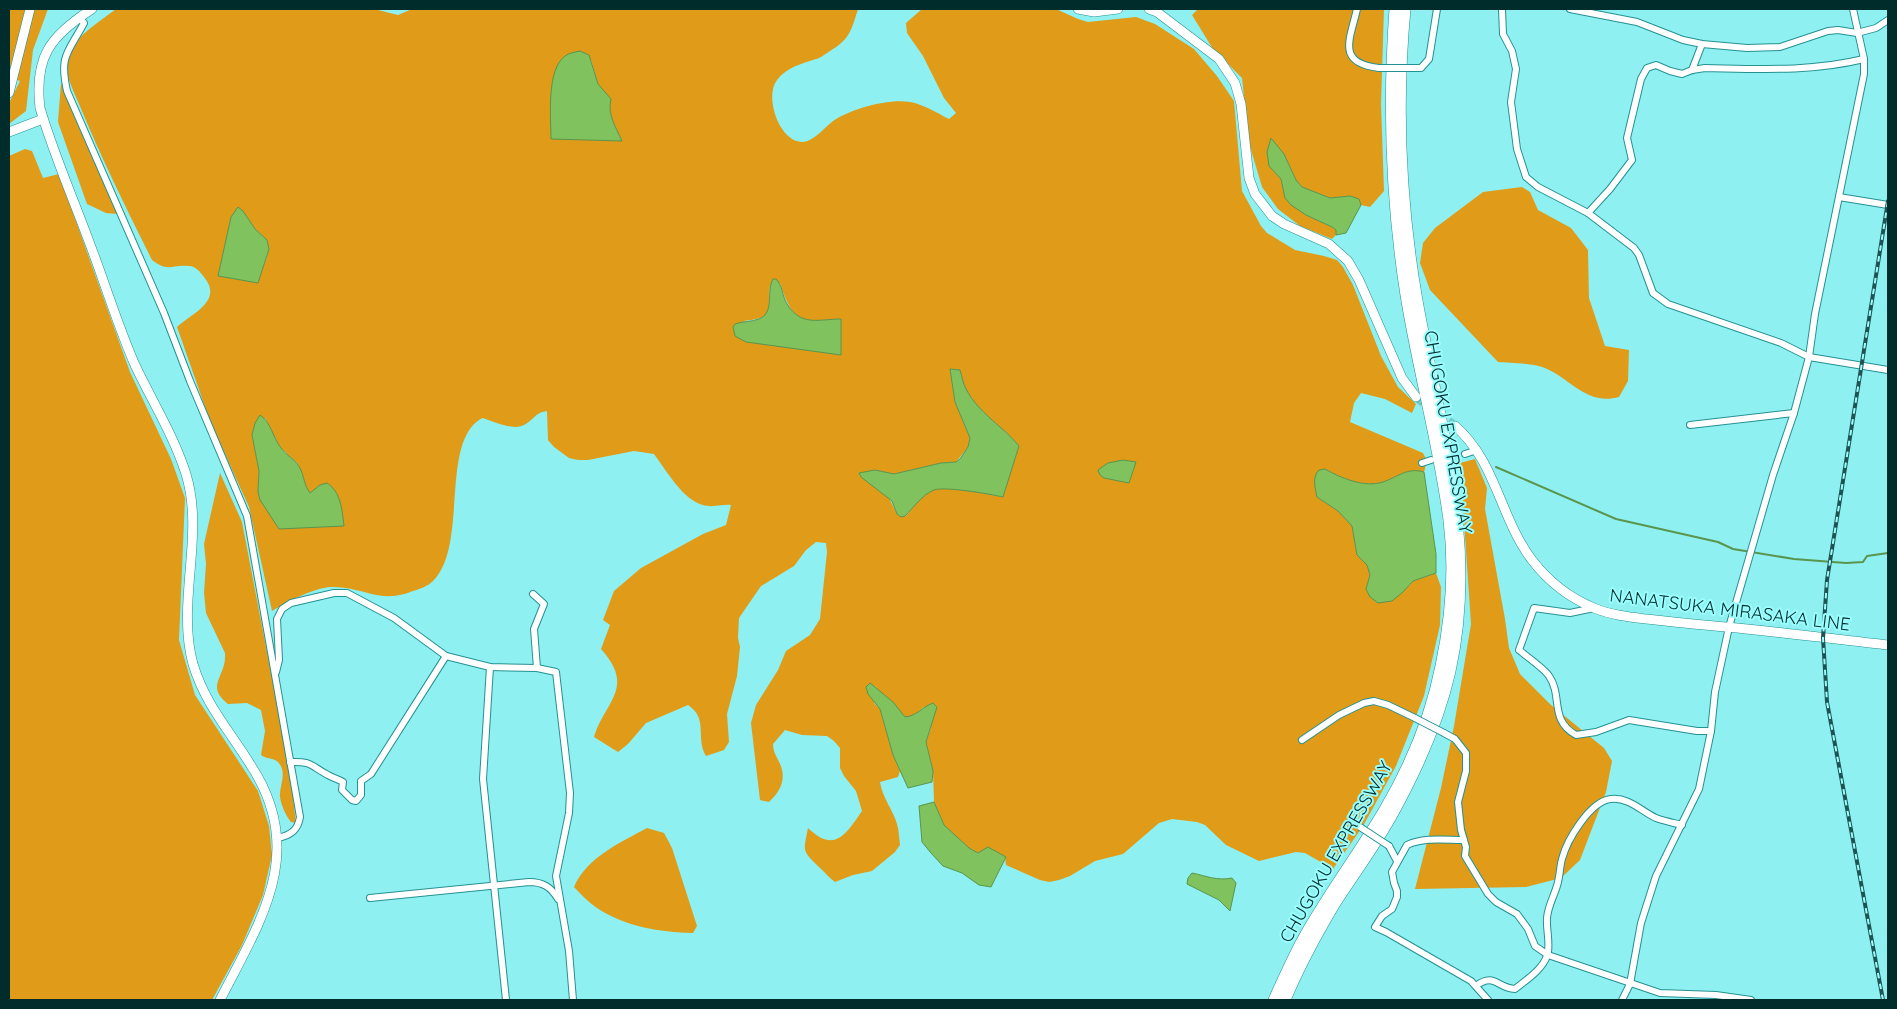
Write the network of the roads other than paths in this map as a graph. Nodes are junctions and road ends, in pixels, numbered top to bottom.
1 (30, 9) edge
2 (92, 9) edge
3 (1078, 9) edge
4 (1118, 9) edge
5 (1149, 9) edge
6 (1358, 9) edge
7 (1395, 9) edge
8 (1405, 9) edge
9 (1437, 9) edge
10 (1502, 9) edge
11 (1570, 9) edge
12 (1853, 9) edge
13 (77, 13) edge
14 (1888, 20) edge
15 (1858, 33) junction
16 (1702, 44) junction
17 (1864, 59) junction
18 (1692, 70) junction
19 (9, 93) edge
20 (44, 119) junction
21 (9, 132) edge
22 (1839, 197) junction
23 (1888, 205) edge
24 (1588, 213) junction
25 (1809, 357) junction
26 (1888, 370) edge
27 (1416, 397) tunnel mouth
28 (1794, 413) junction
29 (1690, 425) dead end
30 (1455, 426) tunnel mouth
31 (1477, 450) junction
32 (1465, 454) tunnel mouth
33 (1431, 460) dead end
34 (1422, 463) dead end
35 (533, 594) dead end
36 (1594, 608) junction
37 (1728, 627) junction
38 (1888, 645) edge
39 (446, 656) junction
40 (490, 667) junction
41 (537, 668) junction
42 (275, 676) junction
43 (1711, 731) junction
44 (1302, 740) dead end
45 (290, 762) junction
46 (1682, 825) junction
47 (1360, 826) dead end
48 (278, 838) junction
49 (1464, 840) junction
50 (1397, 861) junction
51 (494, 885) junction
52 (370, 898) dead end
53 (560, 902) junction
54 (1548, 955) junction
55 (1630, 984) junction
56 (1476, 986) junction
57 (220, 1000) edge
58 (506, 1000) edge
59 (573, 1000) edge
60 (1274, 1000) edge
61 (1285, 1000) edge
62 (1488, 1000) edge
63 (1622, 1000) edge
64 (1751, 1000) edge

1 - 19 main road
2 - 13 main road
3 - 4 main road
5 - 27 main road
6 - 9 street, bridge
7 - 60 highway, CHUGOKU EXPRESSWAY
8 - 61 highway, CHUGOKU EXPRESSWAY
10 - 24 street
11 - 16 street
12 - 15 street
13 - 20 main road
13 - 42 street
14 - 15 street
15 - 16 street
15 - 17 street
16 - 18 street
17 - 18 street
17 - 22 street
18 - 24 street
20 - 21 main road
20 - 48 main road
22 - 23 street
22 - 25 street
24 - 25 street
25 - 26 street
25 - 28 street
28 - 29 street
28 - 37 street
30 - 31 main road, NANATSUKA MIRASAKA LINE
31 - 32 street
31 - 36 main road, NANATSUKA MIRASAKA LINE
33 - 34 street
35 - 41 street
36 - 37 main road, NANATSUKA MIRASAKA LINE
36 - 43 street
37 - 38 main road, NANATSUKA MIRASAKA LINE
37 - 43 street
39 - 40 street
39 - 42 street
39 - 45 street
40 - 41 street
40 - 51 street
41 - 53 street
42 - 45 street
43 - 46 street
44 - 49 street, bridge
45 - 48 street
46 - 54 street
46 - 55 street
47 - 50 street, bridge
48 - 57 main road
49 - 50 street
49 - 54 street
50 - 56 street
51 - 52 street
51 - 53 street
51 - 58 street
53 - 59 street
54 - 55 street
54 - 56 street
55 - 63 street
55 - 64 street
56 - 62 street

